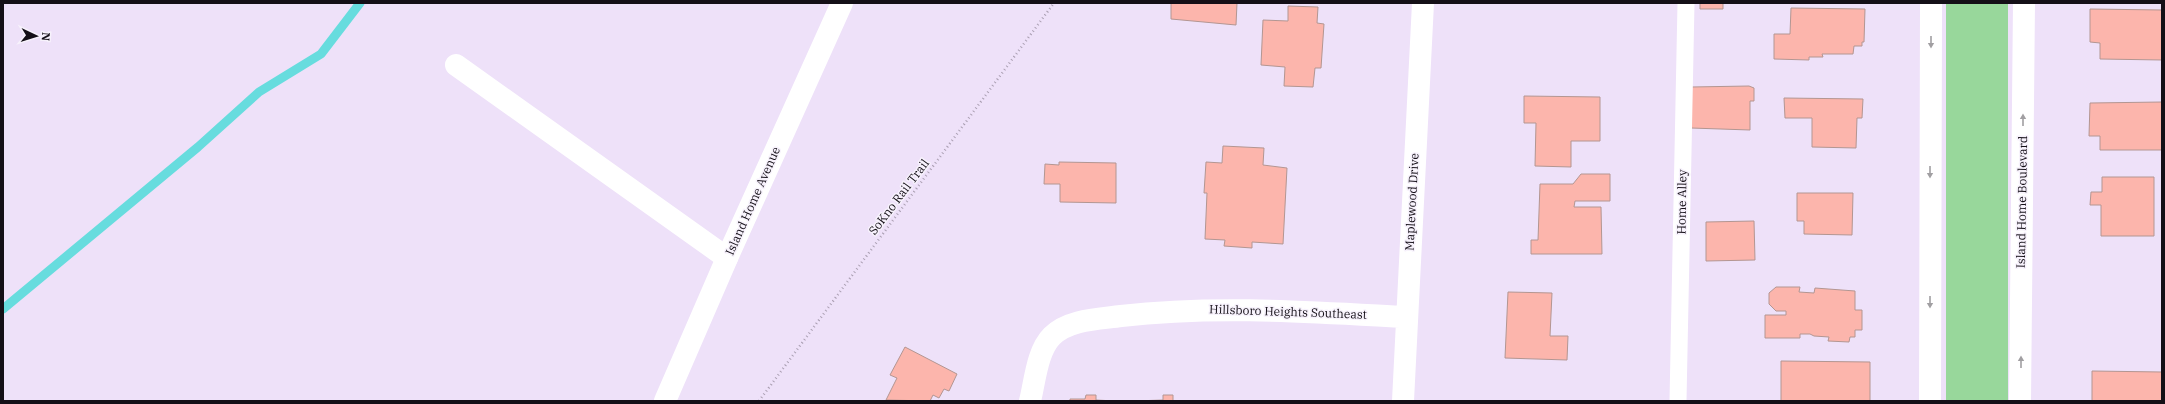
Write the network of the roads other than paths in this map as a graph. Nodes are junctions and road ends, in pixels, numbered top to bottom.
1 (842, 3) edge
2 (1423, 3) edge
3 (1686, 3) edge
4 (1931, 3) edge
5 (2024, 3) edge
6 (456, 65) dead end
7 (727, 258) junction
8 (1406, 316) junction
9 (665, 401) edge
10 (1030, 401) edge
11 (1403, 401) edge
12 (1678, 401) edge
13 (1930, 401) edge
14 (2020, 401) edge

1 - 7 street, Island Home Avenue
2 - 8 street, Maplewood Drive
3 - 12 lane, Home Alley
4 -> 13 street
14 -> 5 street, Island Home Boulevard
6 - 7 street
7 - 9 street, Island Home Avenue
8 - 10 street, Hillsboro Heights Southeast
8 - 11 street, Maplewood Drive

